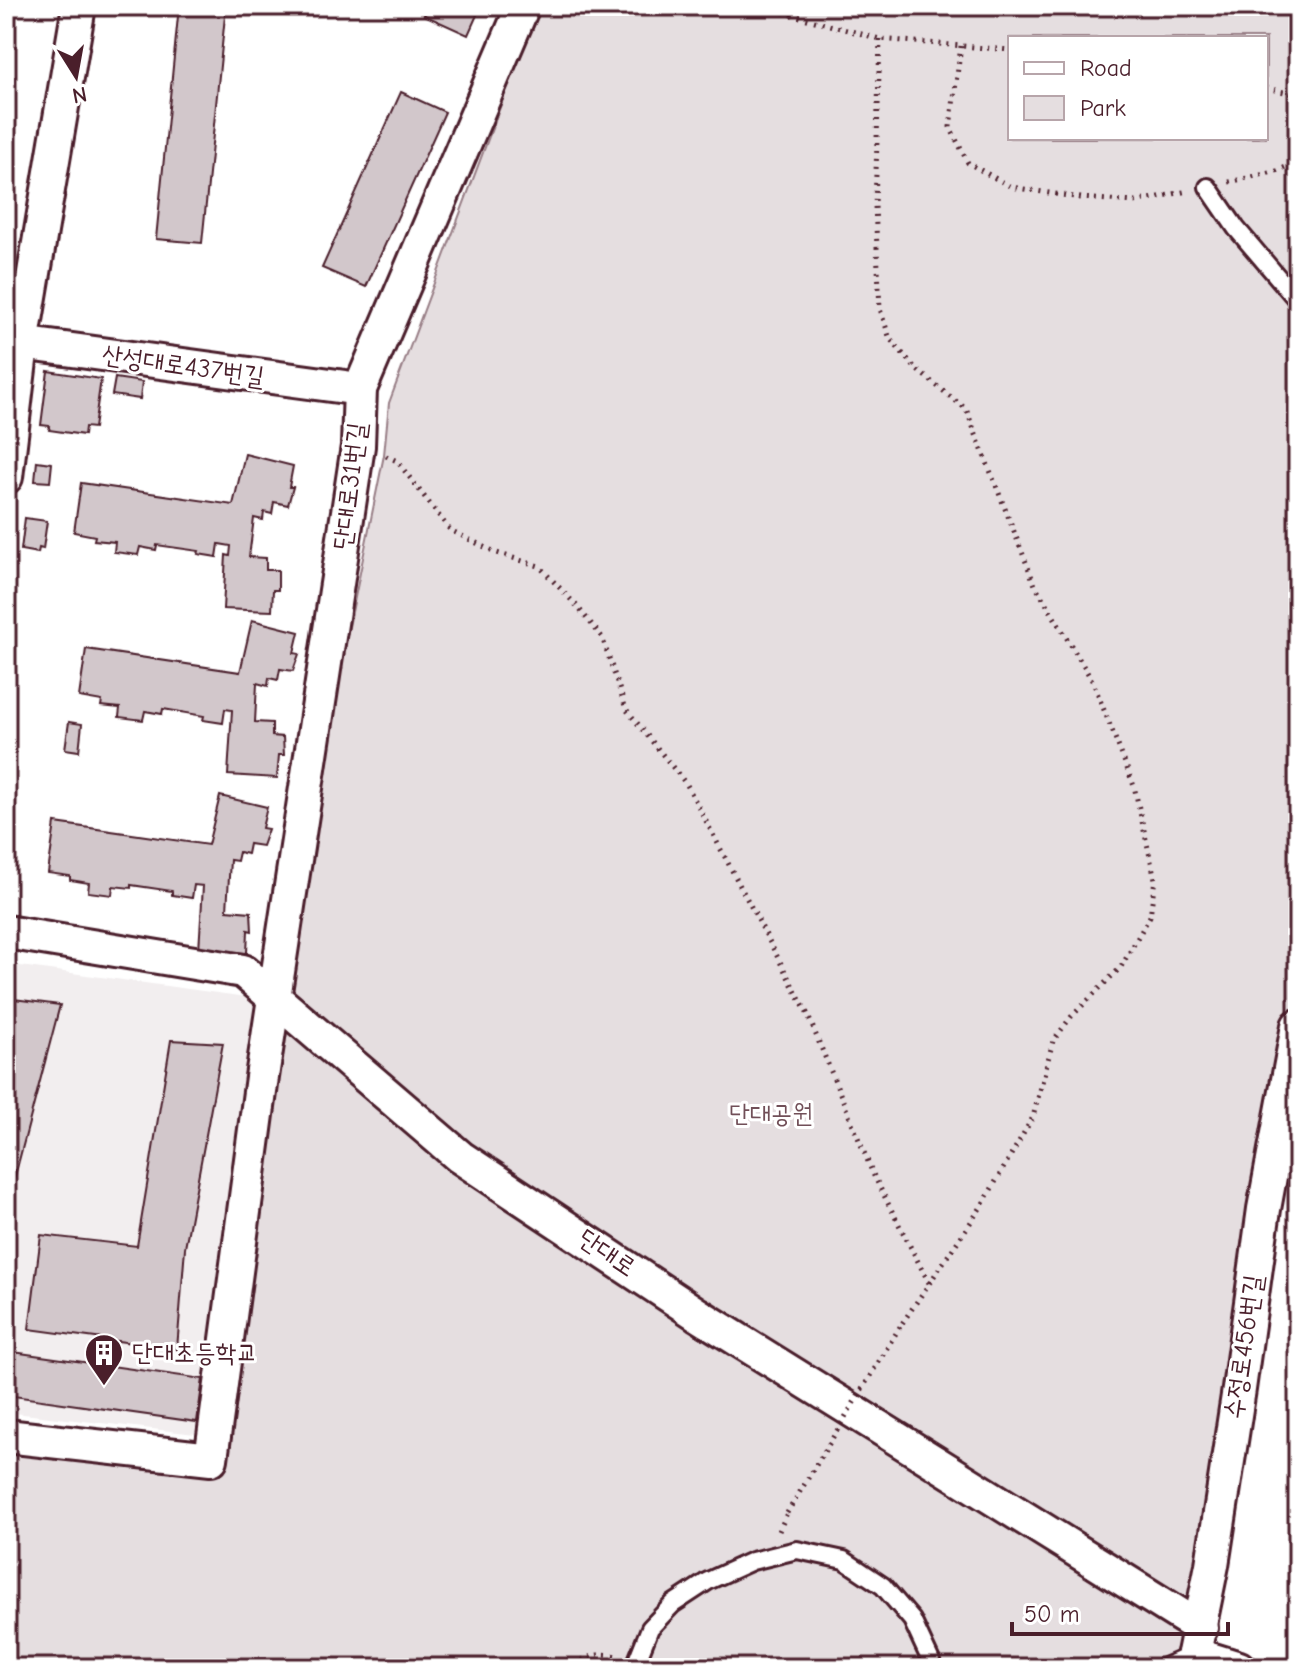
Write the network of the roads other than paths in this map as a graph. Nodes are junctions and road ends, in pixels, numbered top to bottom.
1 (79, 6) edge
2 (523, 6) edge
3 (1208, 187) road end
4 (1298, 301) edge
5 (14, 343) edge
6 (360, 389) junction
7 (6, 477) edge
8 (6, 932) edge
9 (274, 995) junction
10 (1298, 1026) edge
11 (6, 1436) edge
12 (1195, 1650) edge
13 (635, 1665) edge
14 (932, 1668) edge
15 (1162, 1668) edge
16 (1239, 1668) edge

1 - 5 street
2 - 6 street, 단대로31번길
3 - 4 lane
5 - 6 street, 산성대로437번길
5 - 7 street
6 - 9 street, 단대로31번길
8 - 9 street, 단대로
9 - 11 street, 단대로31번길
9 - 12 street, 단대로
10 - 12 street, 수정로456번길
12 - 15 lane
12 - 16 street, 단대로
13 - 14 lane

